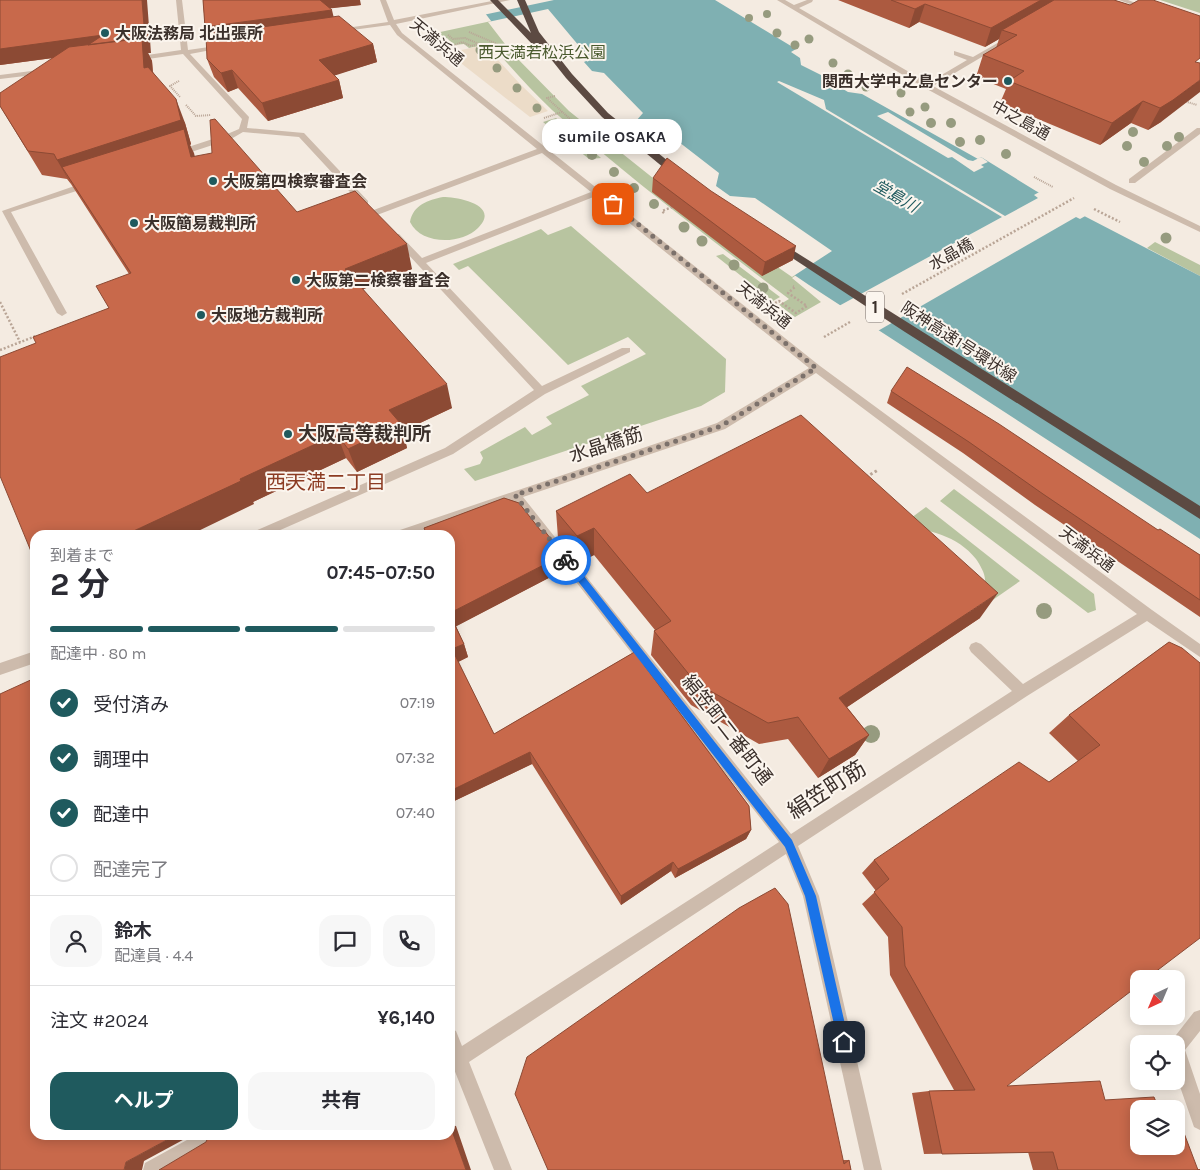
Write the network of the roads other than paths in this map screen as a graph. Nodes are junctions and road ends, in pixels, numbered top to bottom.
1 (179, 0) edge
2 (383, 0) edge
3 (494, 0) edge
4 (507, 0) edge
5 (521, 0) edge
6 (780, 0) edge
7 (1122, 0) edge
8 (810, 1) edge
9 (793, 8) junction
10 (1157, 12) edge
11 (392, 23) junction
12 (328, 33) edge
13 (1016, 35) edge
14 (232, 45) edge
15 (185, 52) junction
16 (957, 53) dead end
17 (126, 60) edge
18 (974, 60) junction
19 (58, 69) edge
20 (569, 76) junction
21 (0, 77) edge
22 (928, 86) junction
23 (242, 130) junction
24 (1200, 130) edge
25 (544, 149) junction
26 (166, 158) edge
27 (100, 180) edge
28 (1132, 181) dead end
29 (691, 184) edge
30 (598, 192) junction
31 (381, 220) junction
32 (1200, 229) edge
33 (771, 239) edge
34 (420, 262) junction
35 (62, 313) dead end
36 (626, 350) dead end
37 (816, 368) junction
38 (542, 391) junction
39 (515, 495) junction
40 (1200, 513) edge
41 (268, 530) edge
42 (413, 530) edge
43 (1147, 614) junction
44 (976, 648) edge
45 (1200, 651) edge
46 (30, 659) edge
47 (0, 669) edge
48 (1022, 692) junction
49 (789, 843) junction
50 (1200, 1018) edge
51 (455, 1049) edge
52 (459, 1058) junction
53 (1200, 1120) edge
54 (205, 1140) edge
55 (152, 1170) edge
56 (503, 1170) edge
57 (873, 1170) edge

1 - 15 street
2 - 11 street, 天満浜通
3 - 20 highway
4 - 11 street
5 - 20 highway
6 - 9 street, 中之島通
7 - 10 street
8 - 9 street
9 - 22 street, 中之島通
11 - 12 street
11 - 25 street, 天満浜通
13 - 18 street
14 - 15 street
15 - 17 street
15 - 23 street
16 - 18 street
18 - 22 street
19 - 21 street
20 - 29 highway
22 - 32 street, 中之島通
23 - 26 street
23 - 31 street
24 - 28 street
25 - 30 street, 天満浜通
25 - 31 street
27 - 35 street
30 - 34 street
30 - 37 street, 天満浜通
31 - 34 street
33 - 40 highway, 阪神高速1号環状線 / 1
34 - 38 street
36 - 38 street
37 - 39 street, 水晶橋筋
37 - 43 street, 天満浜通
38 - 41 street
39 - 42 street, 水晶橋筋
39 - 49 street, 絹笠町二番町通
43 - 45 street, 天満浜通
43 - 48 street, 絹笠町筋
44 - 48 street
46 - 47 street
48 - 49 street, 絹笠町筋
49 - 52 street, 絹笠町筋
49 - 57 street, 絹笠町二番町通
50 - 53 street
51 - 52 street
52 - 56 street
54 - 55 street

